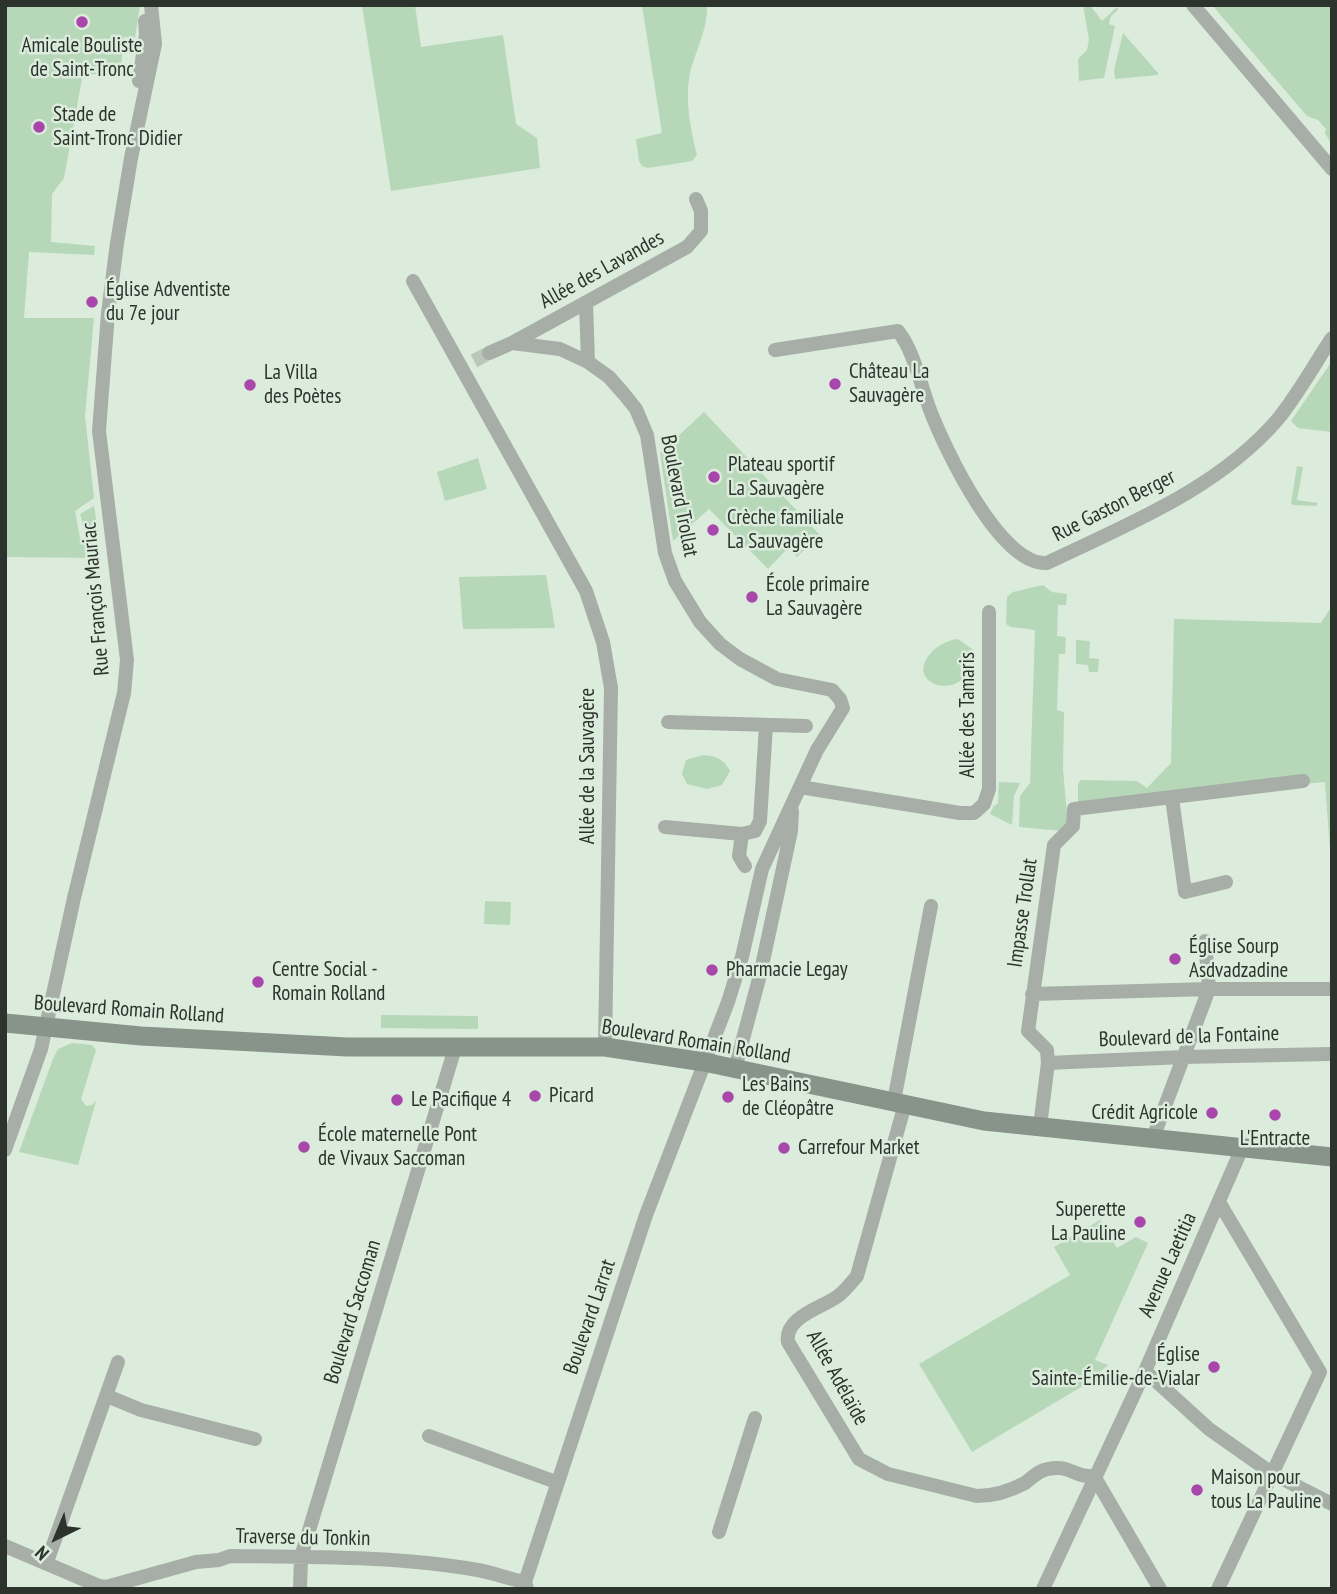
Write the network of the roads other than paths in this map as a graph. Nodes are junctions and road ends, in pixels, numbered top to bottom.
1 (149, 5) edge
2 (1193, 5) edge
3 (1332, 169) edge
4 (696, 199) dead end
5 (413, 281) dead end
6 (586, 303) junction
7 (1332, 338) edge
8 (512, 343) junction
9 (775, 350) dead end
10 (489, 353) tunnel mouth
11 (587, 362) junction
12 (989, 612) dead end
13 (668, 722) dead end
14 (766, 726) junction
15 (806, 726) dead end
16 (1303, 781) dead end
17 (797, 793) junction
18 (1172, 798) junction
19 (665, 827) dead end
20 (742, 834) junction
21 (745, 866) junction
22 (762, 869) junction
23 (1226, 882) dead end
24 (758, 884) junction
25 (931, 906) dead end
26 (1205, 941) dead end
27 (1209, 989) junction
28 (1332, 989) edge
29 (1032, 994) junction
30 (5, 1023) edge
31 (46, 1028) junction
32 (605, 1046) junction
33 (455, 1048) junction
34 (1331, 1054) edge
35 (1183, 1057) junction
36 (704, 1062) junction
37 (1048, 1063) junction
38 (735, 1069) junction
39 (899, 1102) junction
40 (1040, 1126) junction
41 (1153, 1138) junction
42 (1242, 1148) junction
43 (5, 1150) edge
44 (1332, 1157) edge
45 (1219, 1202) junction
46 (118, 1362) dead end
47 (1144, 1371) junction
48 (107, 1396) junction
49 (755, 1418) dead end
50 (429, 1436) dead end
51 (255, 1439) dead end
52 (1273, 1474) junction
53 (1094, 1476) junction
54 (556, 1482) junction
55 (1332, 1504) edge
56 (719, 1532) dead end
57 (5, 1546) edge
58 (301, 1557) junction
59 (47, 1562) junction
60 (526, 1585) edge
61 (90, 1586) edge
62 (300, 1589) edge
63 (1043, 1589) edge
64 (1160, 1589) edge
65 (1218, 1589) edge

1 - 31 street, Rue François Mauriac
2 - 3 street
4 - 6 street, Allée des Lavandes
5 - 32 street, Allée de la Sauvagère
6 - 8 street, Allée des Lavandes
6 - 11 street
7 - 9 street, Rue Gaston Berger
8 - 10 street, Allée des Lavandes
8 - 11 street, Boulevard Trollat
11 - 17 street, Boulevard Trollat
12 - 17 street, Allée des Tamaris
13 - 14 street
14 - 15 street
14 - 20 street
16 - 18 street, Impasse Trollat
17 - 22 street, Boulevard Trollat
17 - 38 street, Boulevard Trollat
18 - 23 street
18 - 29 street, Impasse Trollat
19 - 20 street
20 - 21 street
21 - 22 street
21 - 24 street
22 - 24 street, Boulevard Trollat
24 - 36 street, Boulevard Trollat
25 - 39 street, Allée Adélaïde
26 - 27 street
27 - 28 street
27 - 29 street
27 - 35 street
29 - 37 street, Impasse Trollat
30 - 31 main road, Boulevard Romain Rolland
31 - 33 main road, Boulevard Romain Rolland
31 - 43 street, Rue François Mauriac
32 - 33 main road, Boulevard Romain Rolland
32 - 36 main road, Boulevard Romain Rolland
33 - 58 street, Boulevard Saccoman
34 - 35 street, Boulevard de la Fontaine
35 - 37 street, Boulevard de la Fontaine
35 - 41 street
36 - 38 main road, Boulevard Romain Rolland
36 - 54 street, Boulevard Larrat
37 - 40 street
38 - 39 main road, Boulevard Romain Rolland
39 - 40 main road, Boulevard Romain Rolland
39 - 53 street, Allée Adélaïde
40 - 41 main road, Boulevard Romain Rolland
41 - 42 main road, Boulevard Romain Rolland
42 - 44 main road, Boulevard Romain Rolland
42 - 45 street, Avenue Laetitia
45 - 47 street, Avenue Laetitia
45 - 52 street
46 - 48 street
47 - 52 street
47 - 53 street, Avenue Laetitia
48 - 51 street
48 - 59 street
49 - 56 street
50 - 54 street
52 - 55 street
52 - 65 street
53 - 63 street, Avenue Laetitia
53 - 64 street
54 - 60 street, Boulevard Larrat
57 - 59 street, Traverse du Tonkin
58 - 60 street, Traverse du Tonkin
58 - 61 street, Traverse du Tonkin
58 - 62 street, Boulevard Saccoman
59 - 61 street, Traverse du Tonkin

